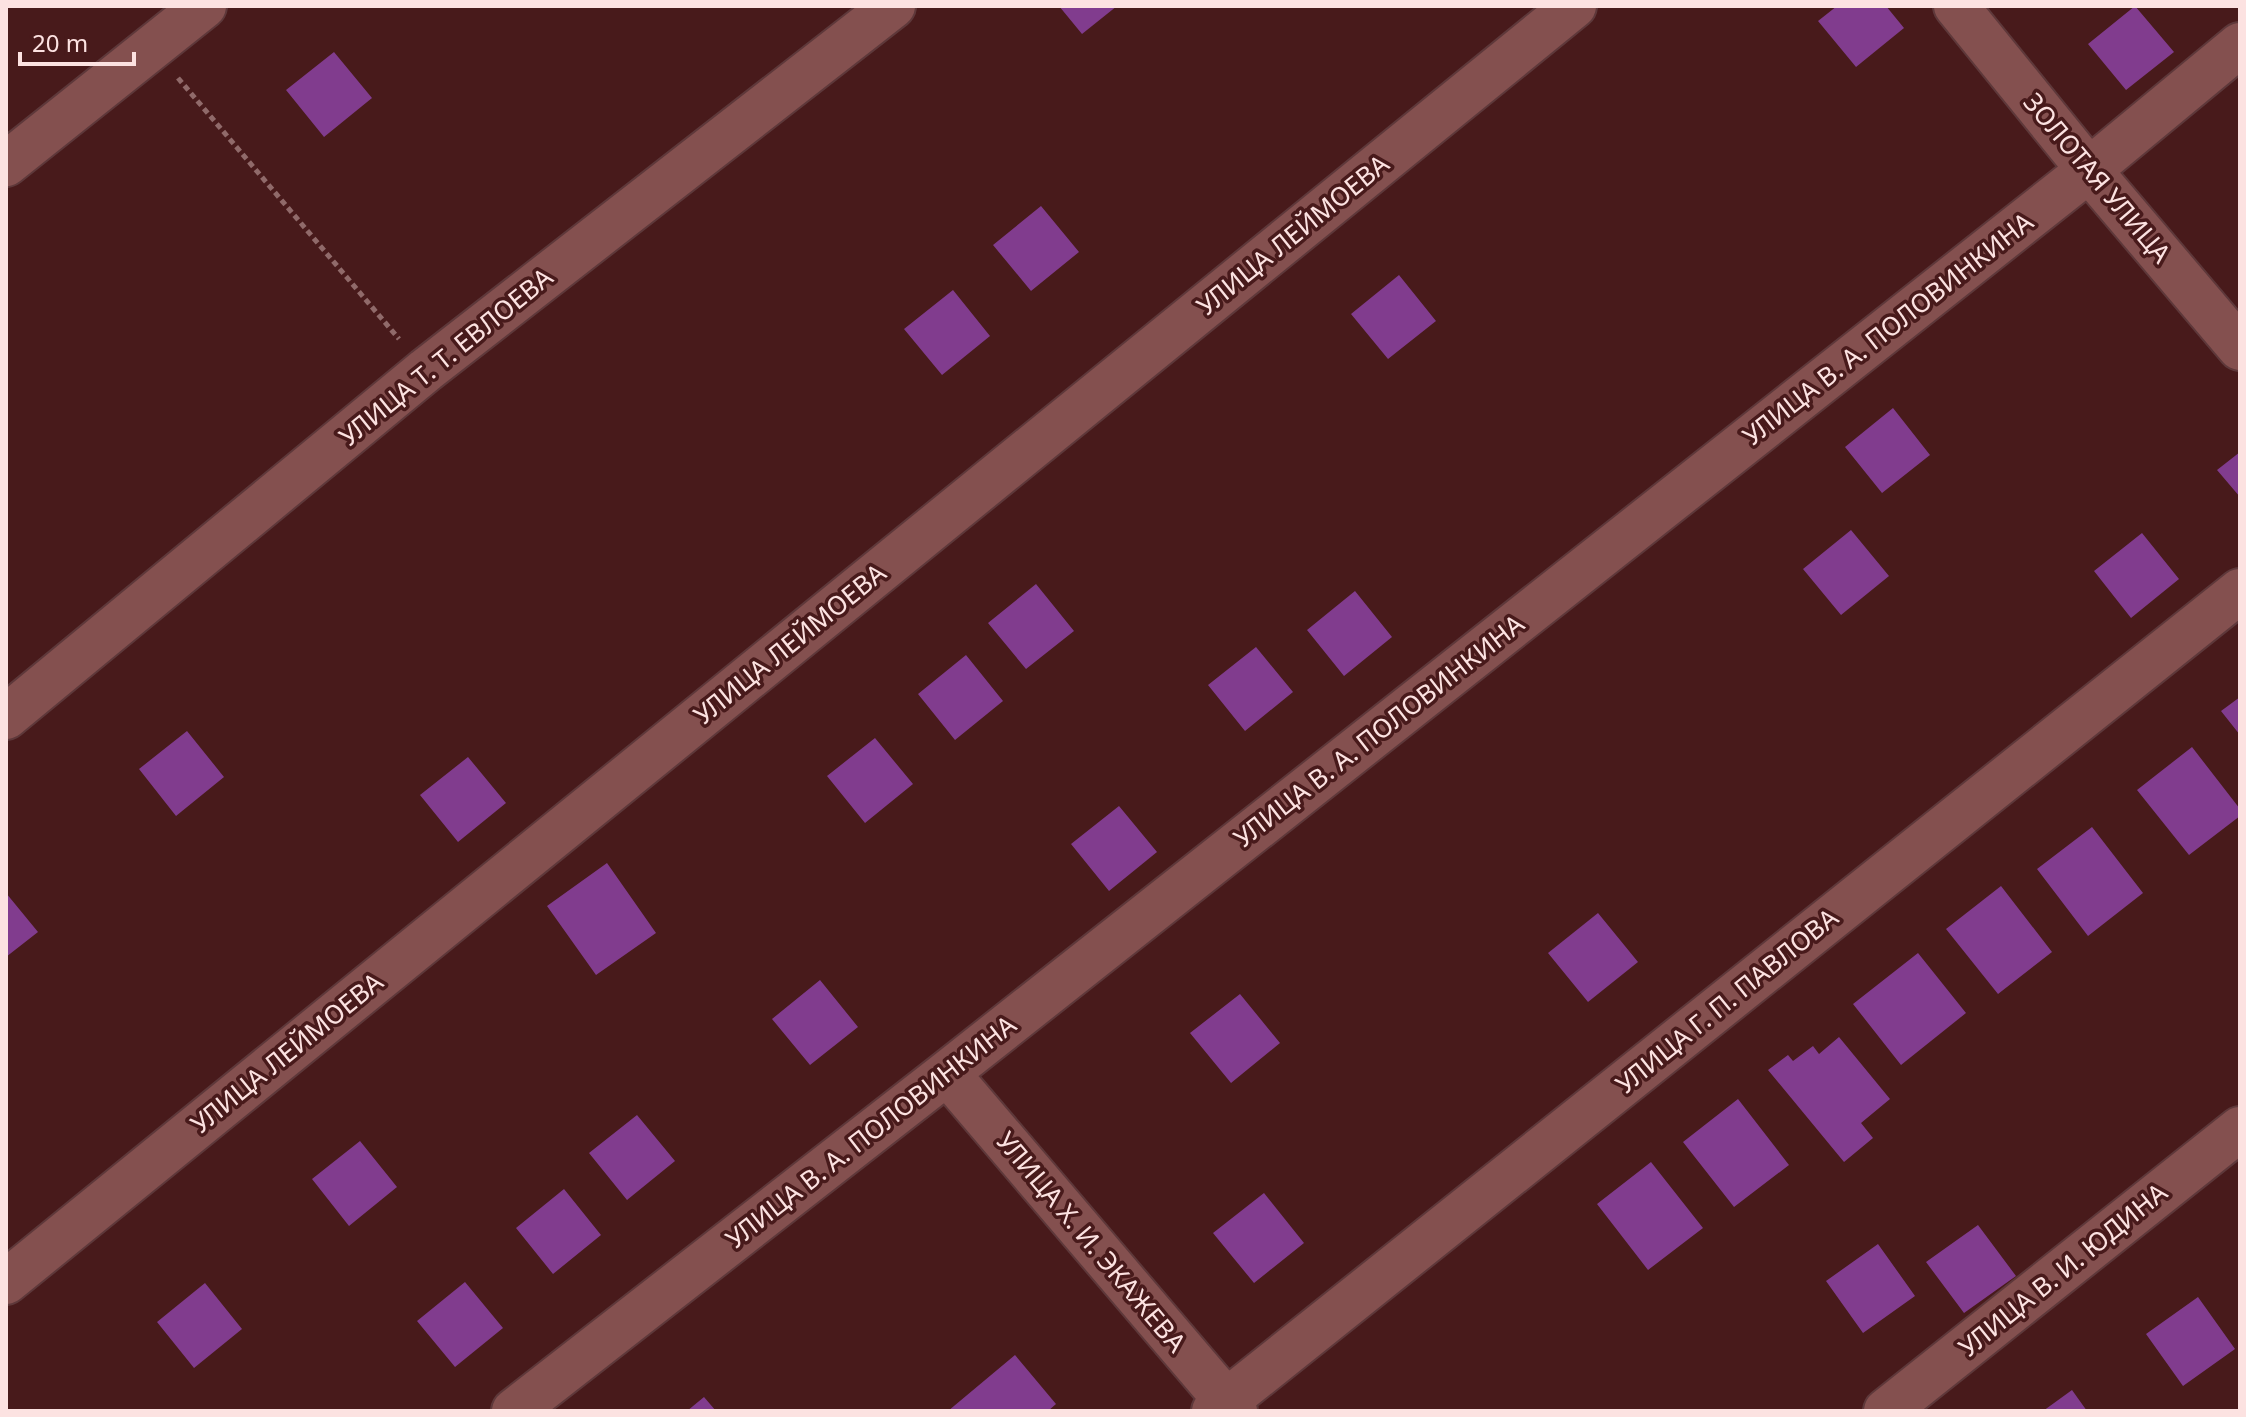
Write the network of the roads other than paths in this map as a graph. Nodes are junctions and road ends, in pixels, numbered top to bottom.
1 (204, 6) edge
2 (893, 6) edge
3 (1574, 6) edge
4 (1956, 6) edge
5 (2240, 45) edge
6 (6, 164) edge
7 (2089, 170) junction
8 (2240, 348) edge
9 (2240, 591) edge
10 (6, 717) edge
11 (947, 1073) junction
12 (2240, 1129) edge
13 (6, 1282) edge
14 (1225, 1408) edge
15 (514, 1411) edge
16 (1886, 1411) edge

1 - 6 street
2 - 10 street, УЛИЦА Т. Т. ЕВЛОЕВА
3 - 13 street, УЛИЦА ЛЕЙМОЕВА
4 - 7 street, ЗОЛОТАЯ УЛИЦА
5 - 7 street, УЛИЦА В. А. ПОЛОВИНКИНА
7 - 8 street, ЗОЛОТАЯ УЛИЦА
7 - 11 street, УЛИЦА В. А. ПОЛОВИНКИНА
9 - 14 street, УЛИЦА Г. П. ПАВЛОВА
11 - 14 street, УЛИЦА Х. И. ЭКАЖЕВА
11 - 15 street, УЛИЦА В. А. ПОЛОВИНКИНА
12 - 16 street, УЛИЦА В. И. ЮДИНА

